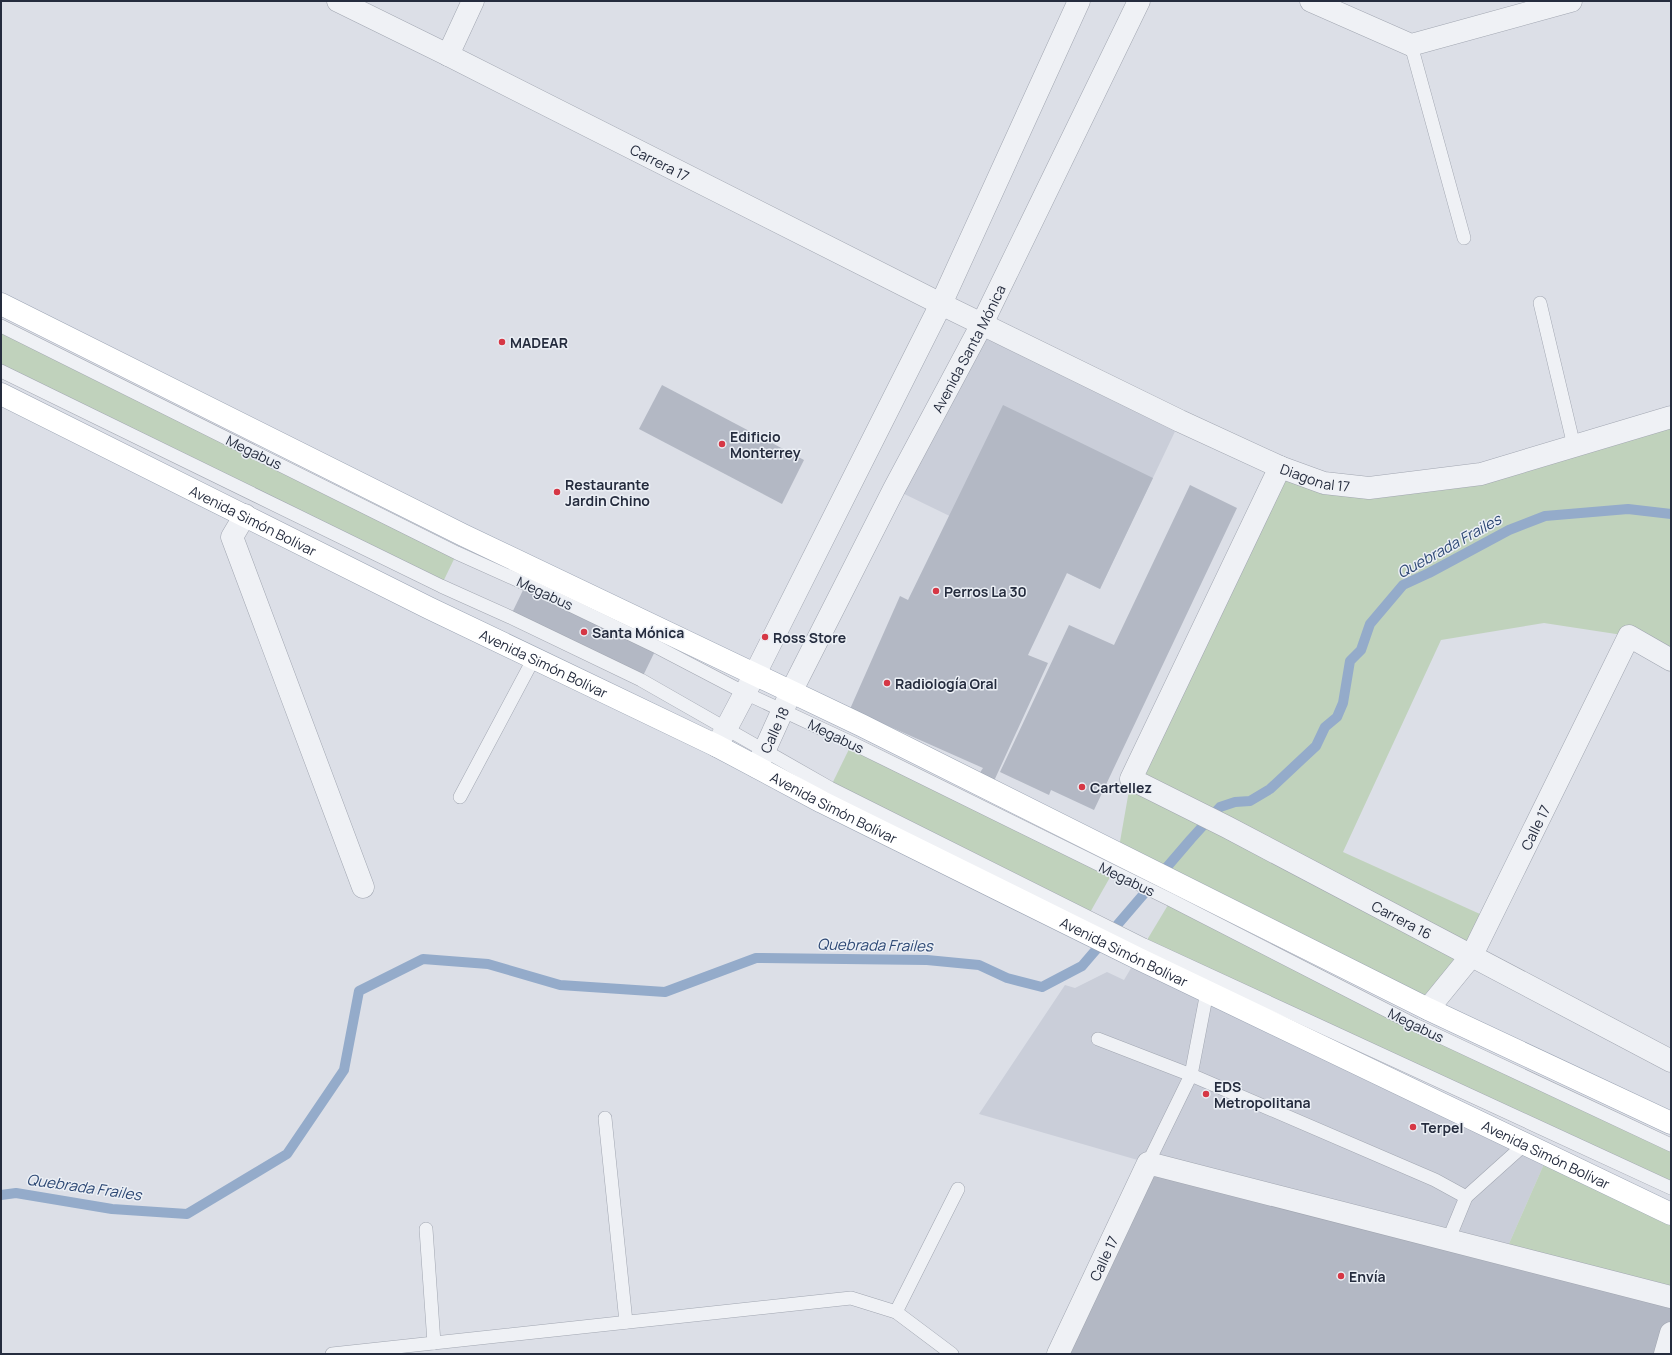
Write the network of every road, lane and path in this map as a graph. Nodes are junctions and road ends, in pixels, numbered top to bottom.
1 (338, 1) edge
2 (473, 1) edge
3 (1079, 1) edge
4 (1139, 1) edge
5 (1311, 1) edge
6 (1570, 1) edge
7 (1411, 45) junction
8 (448, 55) junction
9 (1464, 238) dead end
10 (1540, 303) dead end
11 (1, 304) edge
12 (941, 304) junction
13 (982, 324) junction
14 (1, 326) edge
15 (1, 371) edge
16 (1, 394) edge
17 (1671, 416) edge
18 (1574, 446) junction
19 (1280, 467) junction
20 (245, 515) junction
21 (534, 658) junction
22 (1671, 660) edge
23 (750, 684) junction
24 (787, 701) junction
25 (721, 738) junction
26 (761, 759) junction
27 (460, 797) dead end
28 (363, 887) dead end
29 (1176, 892) junction
30 (1140, 951) junction
31 (1472, 956) junction
32 (1207, 992) junction
33 (1428, 1010) junction
34 (1098, 1039) dead end
35 (1671, 1061) edge
36 (1191, 1075) junction
37 (605, 1118) dead end
38 (1671, 1124) edge
39 (1524, 1144) junction
40 (1671, 1145) edge
41 (1148, 1163) junction
42 (1671, 1188) edge
43 (958, 1189) dead end
44 (1466, 1197) junction
45 (1671, 1214) edge
46 (426, 1229) dead end
47 (1448, 1241) junction
48 (1671, 1297) edge
49 (896, 1312) junction
50 (626, 1322) junction
51 (1671, 1333) edge
52 (434, 1343) junction
53 (332, 1354) edge
54 (952, 1354) edge
55 (1058, 1354) edge
56 (1665, 1354) edge

1 - 8 street, Carrera 17
2 - 8 street
3 - 12 street
4 - 13 street, Avenida Santa Mónica
5 - 7 street
6 - 7 street
7 - 9 lane
8 - 12 street, Carrera 17
10 - 18 lane
11 - 23 main road
12 - 13 street, Carrera 17
12 - 23 street
13 - 19 street, Diagonal 17
13 - 24 street, Avenida Santa Mónica
14 - 23 lane, Megabus
15 - 25 lane
16 - 20 main road, Avenida Simón Bolívar
17 - 18 street, Diagonal 17
18 - 19 street, Diagonal 17
19 - 31 street, Carrera 16
20 - 21 main road, Avenida Simón Bolívar
20 - 28 street
21 - 25 main road, Avenida Simón Bolívar
21 - 27 lane
22 - 31 street, Calle 17
23 - 24 main road
23 - 25 street
24 - 26 street, Calle 18
24 - 29 main road
25 - 26 main road, Avenida Simón Bolívar
26 - 30 main road, Avenida Simón Bolívar
29 - 33 main road
29 - 40 lane, Megabus
30 - 32 main road, Avenida Simón Bolívar
30 - 42 lane
31 - 33 street, Calle 17
31 - 35 street, Carrera 16
32 - 36 lane
32 - 39 main road, Avenida Simón Bolívar
33 - 38 main road
34 - 36 lane
36 - 41 lane
36 - 44 lane
37 - 50 lane
39 - 44 lane
39 - 45 main road, Avenida Simón Bolívar
41 - 47 street
41 - 55 street, Calle 17
43 - 49 lane
44 - 47 lane
46 - 52 lane
47 - 48 street
49 - 50 lane
49 - 54 lane
50 - 52 lane
51 - 56 street
52 - 53 lane

